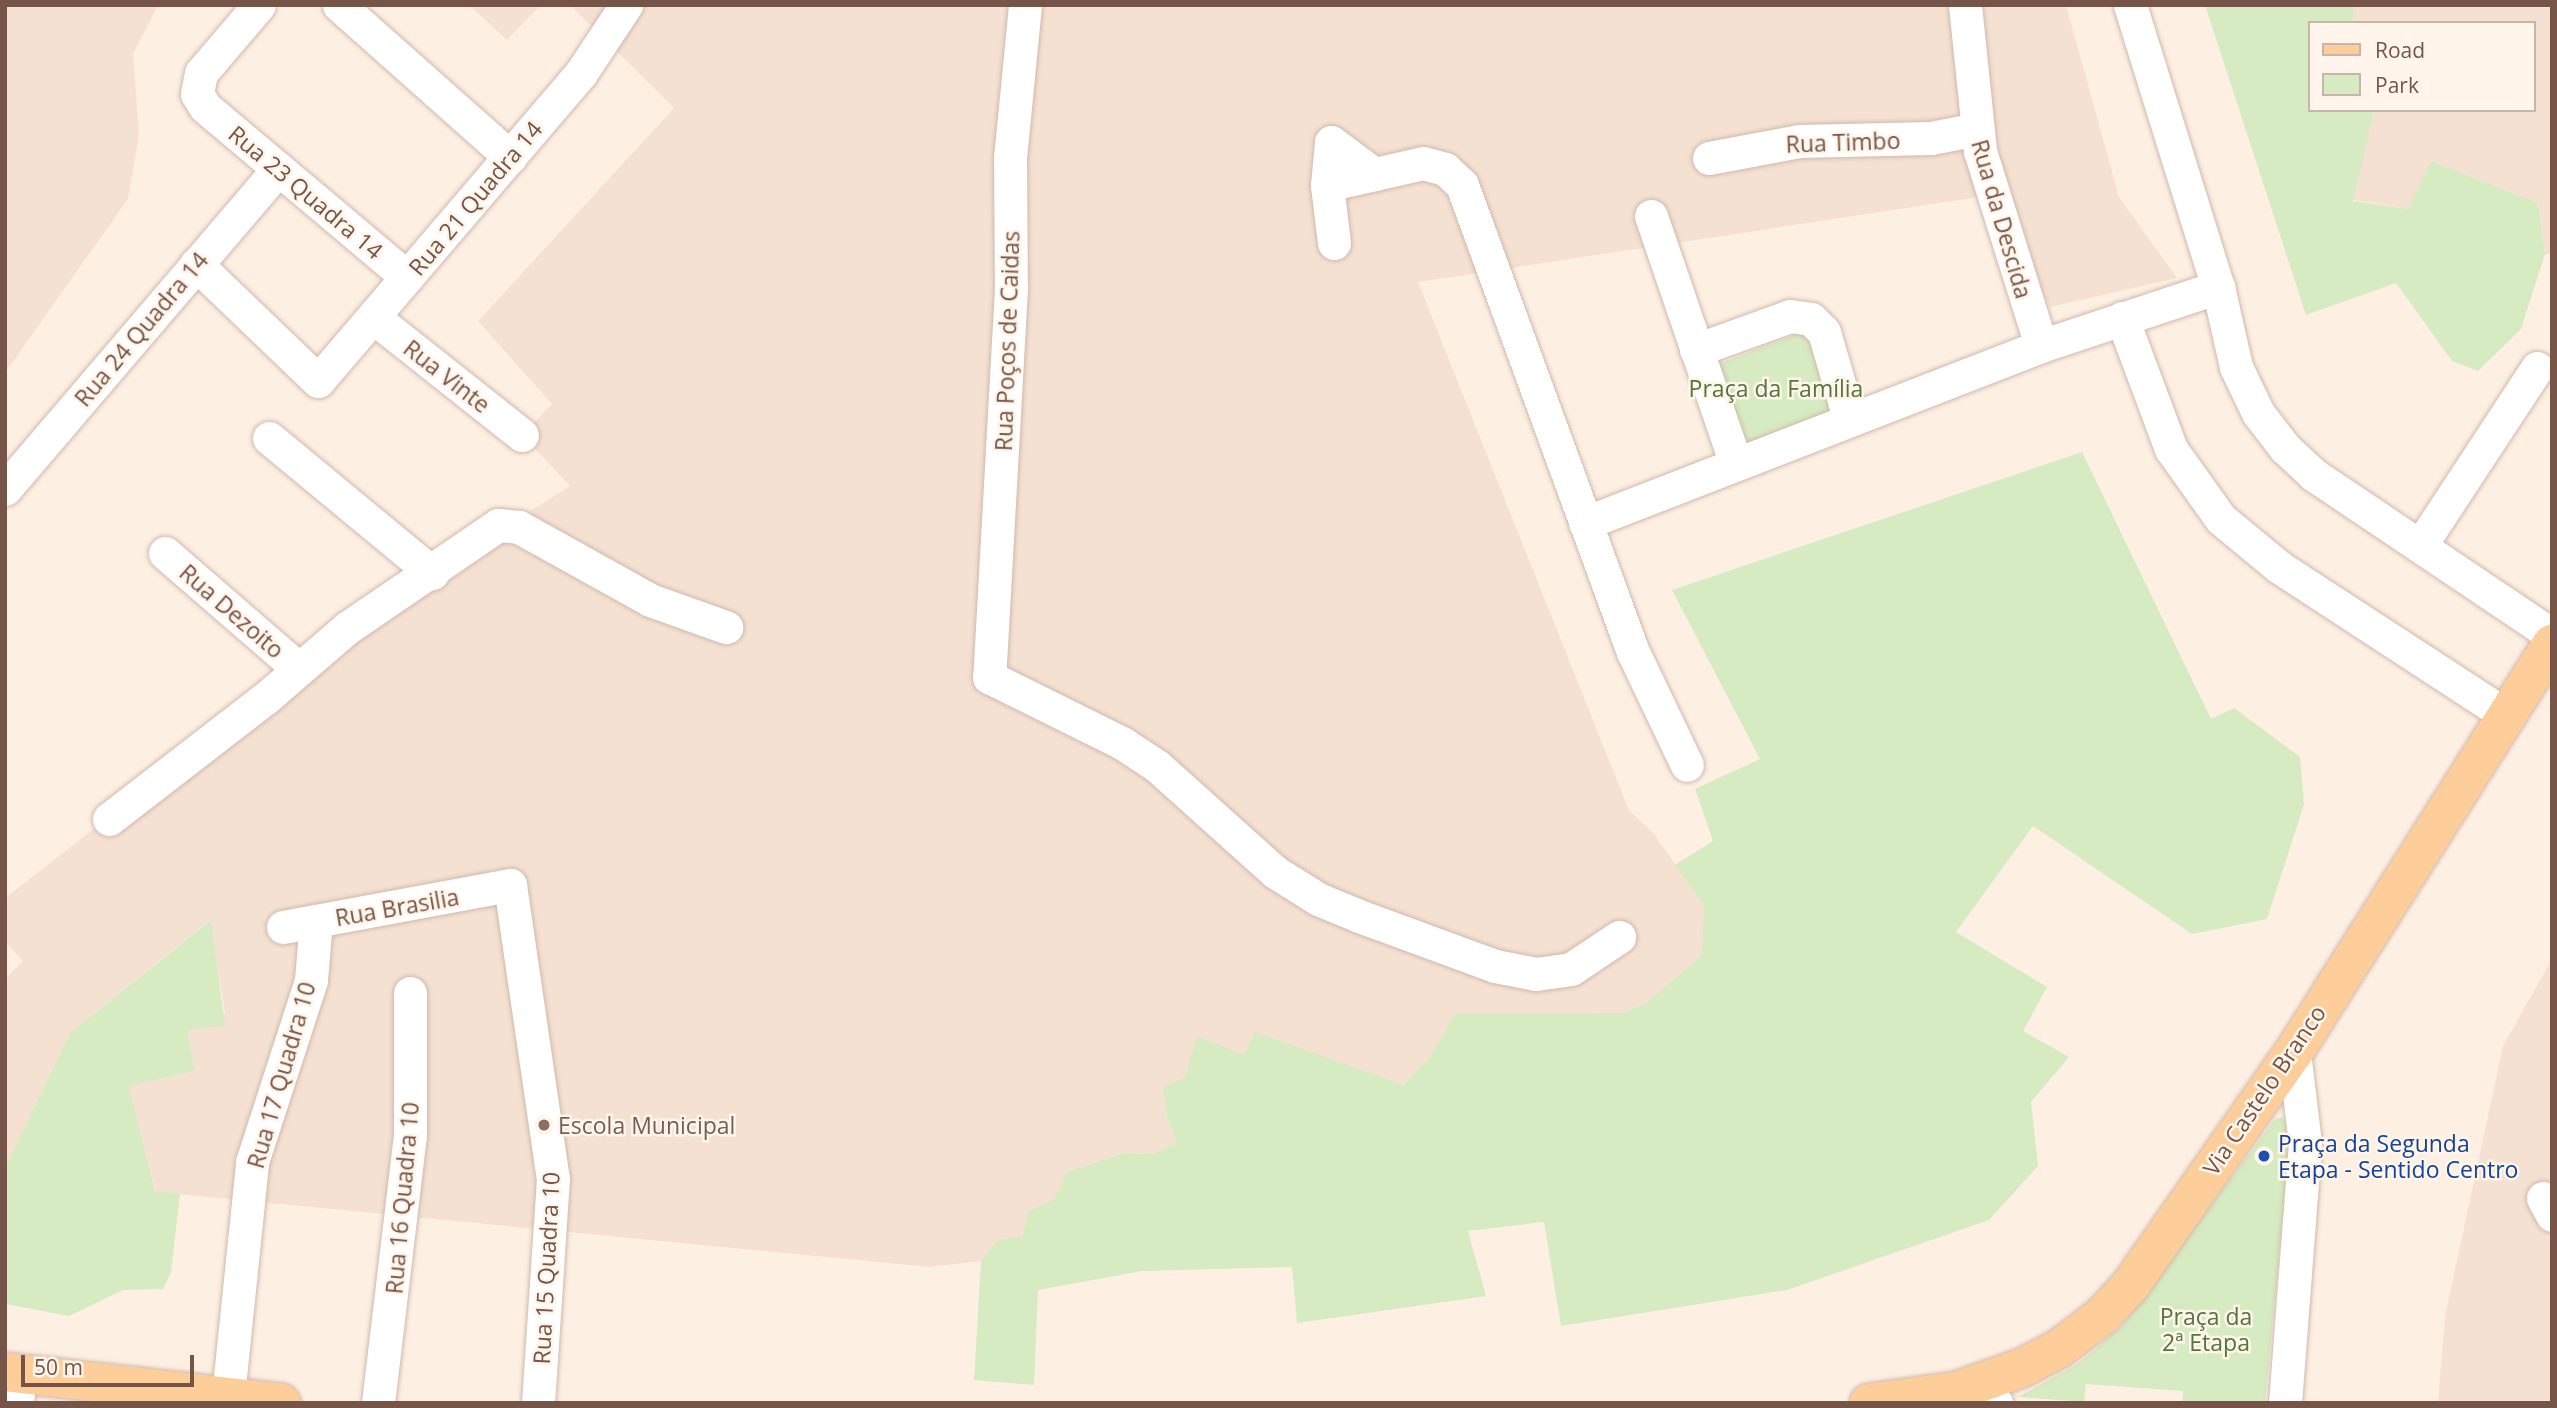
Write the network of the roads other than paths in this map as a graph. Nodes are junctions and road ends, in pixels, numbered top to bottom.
1 (259, 5) edge
2 (339, 5) edge
3 (1025, 5) edge
4 (1965, 5) edge
5 (2130, 5) edge
6 (625, 7) edge
7 (1977, 129) junction
8 (510, 157) junction
9 (1709, 158) dead end
10 (278, 169) junction
11 (1651, 216) dead end
12 (1334, 243) dead end
13 (196, 264) junction
14 (407, 277) junction
15 (2218, 288) junction
16 (373, 317) junction
17 (2122, 318) junction
18 (2041, 346) junction
19 (1696, 350) junction
20 (2537, 368) dead end
21 (1849, 418) junction
22 (522, 435) dead end
23 (269, 438) dead end
24 (1735, 462) junction
25 (5, 489) edge
26 (1585, 523) junction
27 (2420, 546) junction
28 (165, 553) dead end
29 (432, 573) junction
30 (726, 627) dead end
31 (2552, 635) edge
32 (2552, 643) edge
33 (299, 669) junction
34 (2508, 716) junction
35 (1687, 765) dead end
36 (109, 818) dead end
37 (510, 885) joint
38 (316, 921) junction
39 (283, 927) dead end
40 (1619, 937) dead end
41 (410, 993) dead end
42 (2294, 1052) junction
43 (14, 1383) edge
44 (1957, 1391) junction
45 (228, 1396) junction
46 (1908, 1401) edge
47 (281, 1403) edge
48 (378, 1403) edge
49 (538, 1403) edge
50 (1869, 1403) edge
51 (1996, 1403) edge
52 (2285, 1403) edge

1 - 10 street, Rua 23 Quadra 14
2 - 8 street
3 - 40 street, Rua Poços de Caidas
4 - 7 street, Rua da Descida
5 - 15 street
6 - 8 street, Rua 21 Quadra 14
7 - 9 street, Rua Timbo
7 - 18 street, Rua da Descida
8 - 14 street, Rua 21 Quadra 14
10 - 13 street, Rua 24 Quadra 14
10 - 14 street, Rua 23 Quadra 14
11 - 19 street
12 - 26 street
13 - 16 street, Rua 21 Quadra 14
13 - 25 street, Rua 24 Quadra 14
14 - 16 street, Rua 21 Quadra 14
15 - 17 street
15 - 27 street
16 - 22 street, Rua Vinte
17 - 18 street
17 - 34 street
18 - 21 street
19 - 21 street
19 - 24 street
20 - 27 street
21 - 24 street
23 - 29 street
24 - 26 street
26 - 35 street
27 - 31 street
28 - 33 street, Rua Dezoito
29 - 30 street
29 - 33 street
32 - 34 main road, Via Castelo Branco
33 - 36 street
34 - 42 main road, Via Castelo Branco
37 - 38 street, Rua Brasilia
37 - 49 street, Rua 15 Quadra 10
38 - 39 street, Rua Brasilia
38 - 45 street, Rua 17 Quadra 10
41 - 48 street, Rua 16 Quadra 10
42 - 44 main road, Via Castelo Branco
42 - 52 street
43 - 45 main road
44 - 46 main road, Via Castelo Branco
44 - 51 street
45 - 47 main road
46 - 50 main road, Via Castelo Branco

